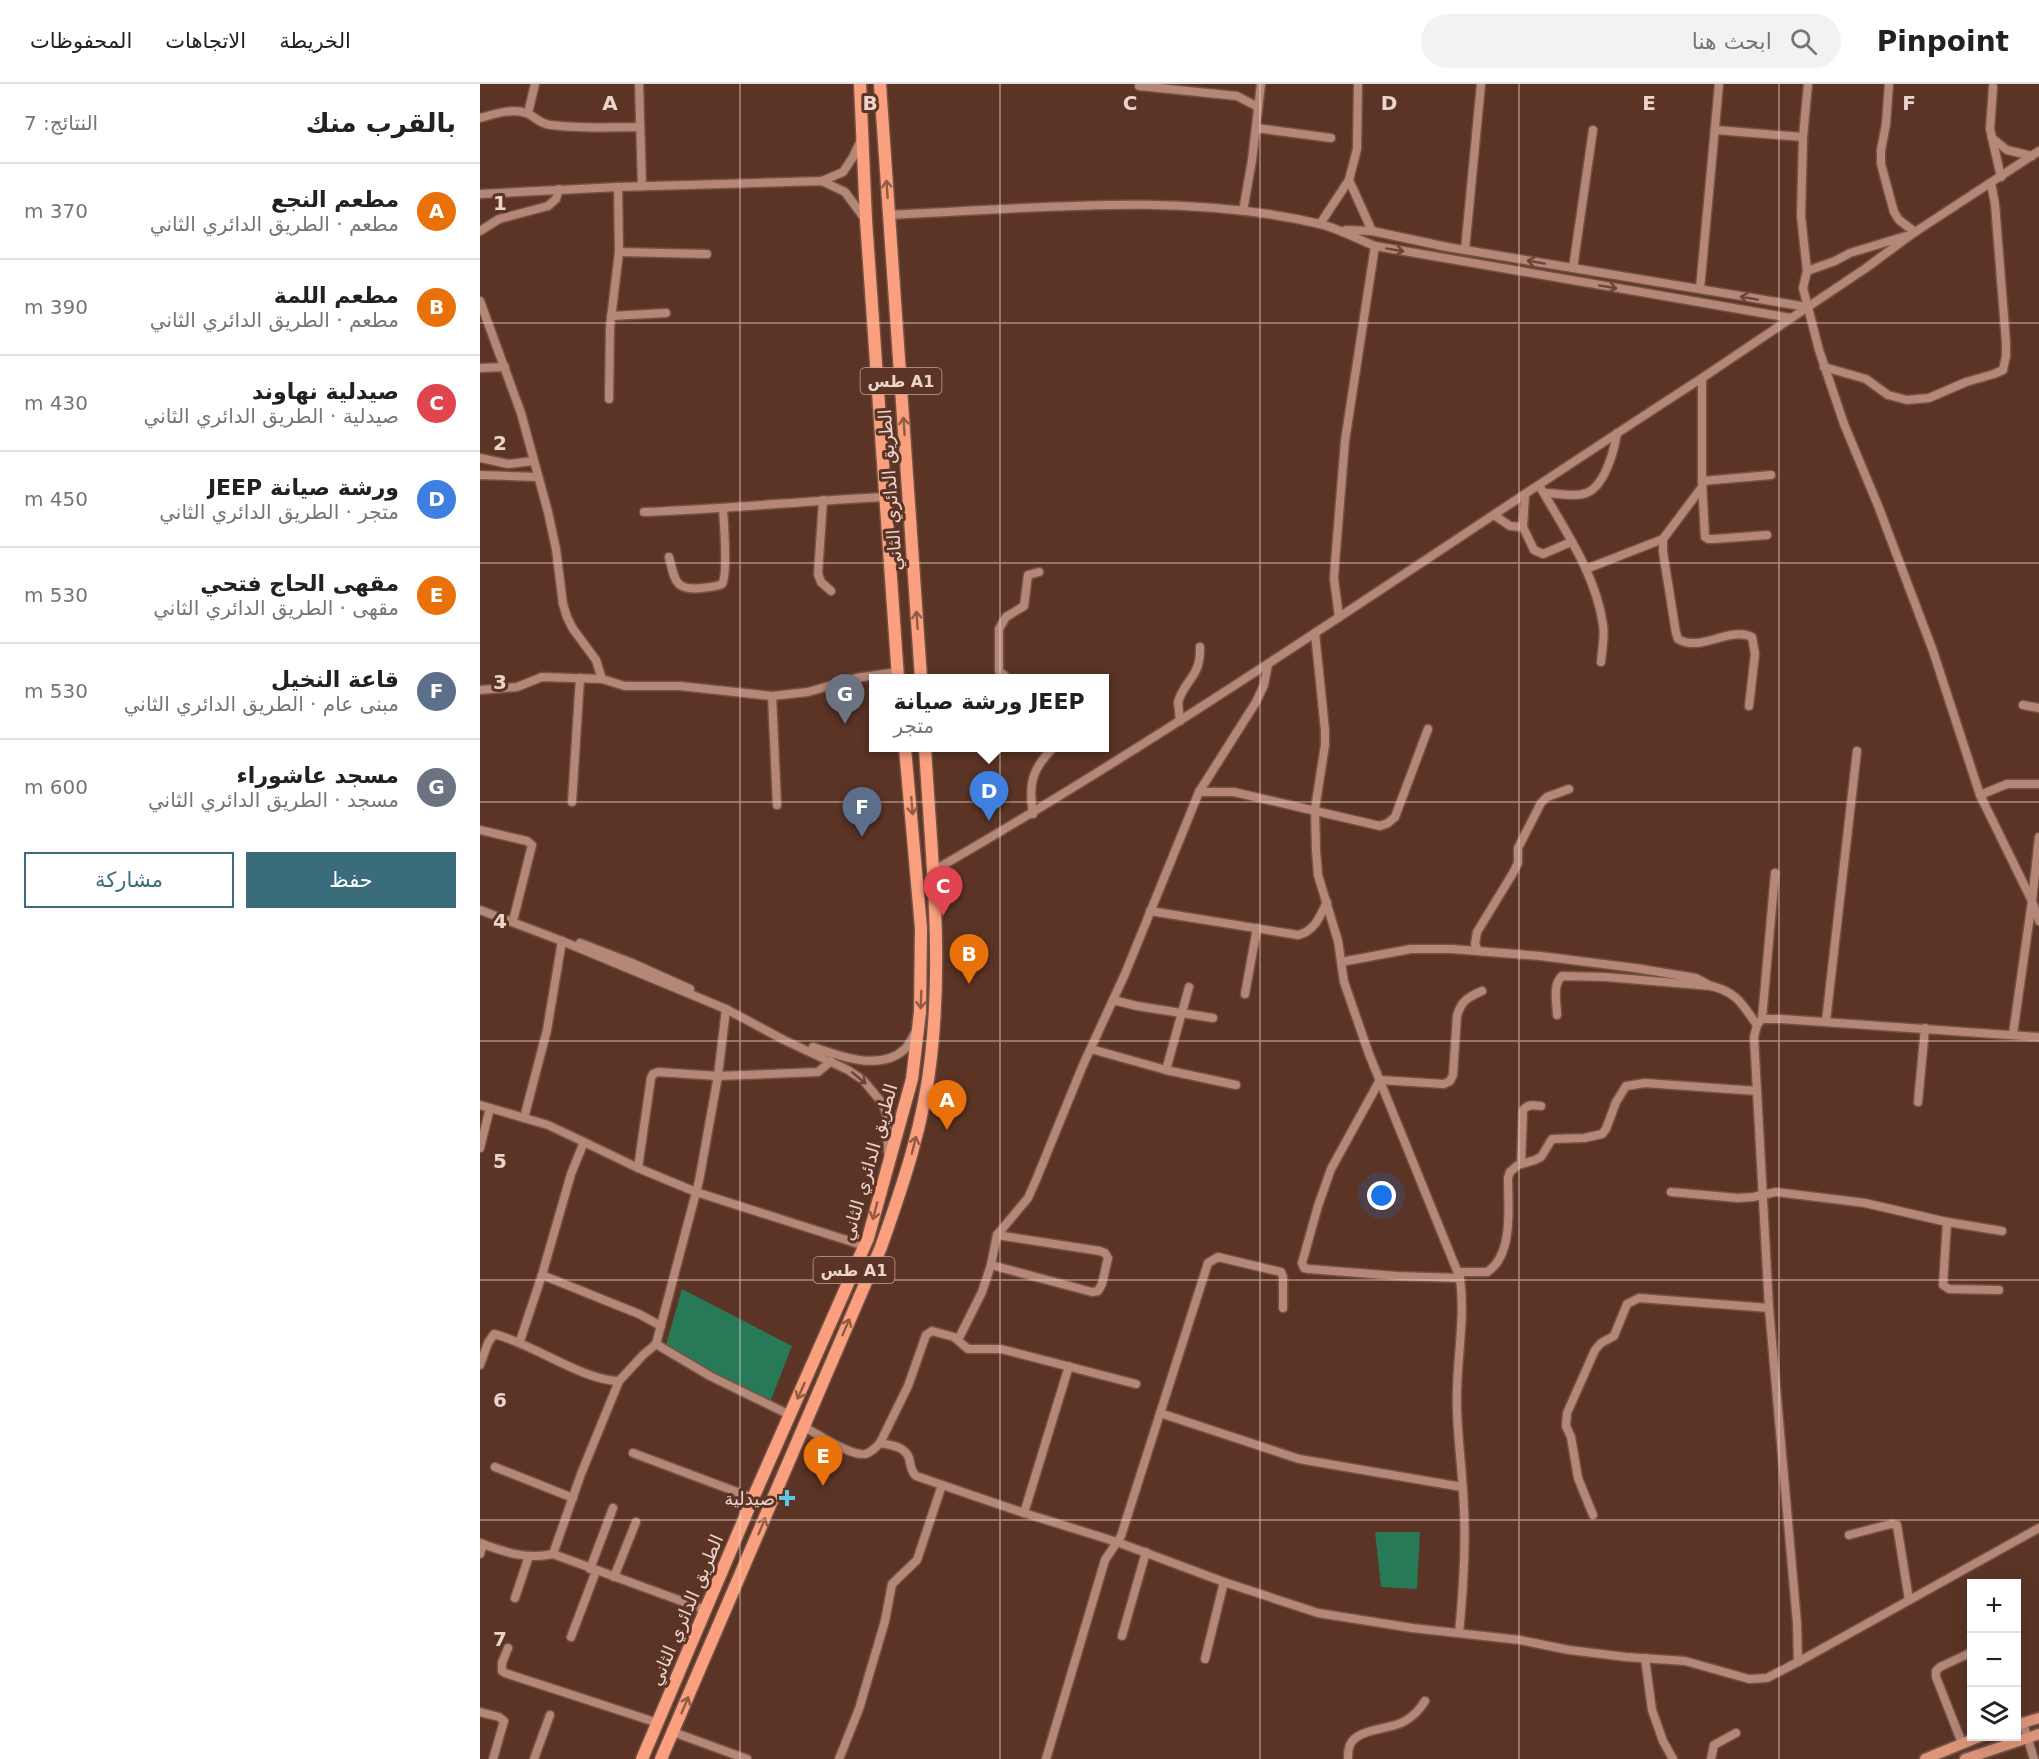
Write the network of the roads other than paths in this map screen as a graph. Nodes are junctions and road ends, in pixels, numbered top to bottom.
1 (536, 84) edge
2 (639, 84) edge
3 (860, 84) edge
4 (880, 84) edge
5 (1261, 84) edge
6 (1358, 84) edge
7 (1481, 84) edge
8 (1719, 84) edge
9 (1808, 84) edge
10 (1889, 84) edge
11 (1139, 86) dead end
12 (1993, 87) dead end
13 (1258, 107) junction
14 (528, 113) junction
15 (480, 118) edge
16 (640, 127) junction
17 (1256, 128) junction
18 (1593, 130) dead end
19 (1716, 130) junction
20 (1803, 137) junction
21 (1991, 137) junction
22 (1331, 138) dead end
23 (861, 140) junction
24 (2036, 153) edge
25 (2001, 177) junction
26 (1349, 180) junction
27 (822, 181) junction
28 (1991, 183) junction
29 (642, 186) junction
30 (618, 187) junction
31 (559, 189) junction
32 (480, 194) edge
33 (1243, 211) junction
34 (888, 215) junction
35 (866, 220) junction
36 (1320, 224) junction
37 (1341, 230) junction
38 (480, 231) edge
39 (1372, 231) junction
40 (1913, 233) junction
41 (1375, 246) junction
42 (1465, 250) junction
43 (619, 252) junction
44 (707, 254) dead end
45 (1573, 268) junction
46 (1807, 271) junction
47 (1700, 289) junction
48 (480, 301) edge
49 (1807, 307) junction
50 (666, 313) dead end
51 (611, 316) junction
52 (1791, 318) junction
53 (898, 342) junction
54 (505, 367) junction
55 (1824, 367) junction
56 (480, 368) edge
57 (1702, 378) junction
58 (609, 399) dead end
59 (1617, 433) junction
60 (480, 458) edge
61 (533, 461) junction
62 (480, 475) edge
63 (1771, 475) dead end
64 (537, 477) junction
65 (1702, 484) junction
66 (908, 486) junction
67 (1542, 489) junction
68 (1525, 494) junction
69 (885, 497) junction
70 (823, 500) junction
71 (723, 508) junction
72 (644, 512) dead end
73 (1494, 515) junction
74 (1523, 527) junction
75 (1767, 535) dead end
76 (1663, 539) junction
77 (1571, 542) junction
78 (669, 558) dead end
79 (1586, 569) junction
80 (1039, 572) dead end
81 (831, 591) dead end
82 (1339, 617) junction
83 (1315, 633) junction
84 (1200, 647) dead end
85 (1601, 662) dead end
86 (1268, 664) junction
87 (898, 674) edge
88 (921, 674) edge
89 (1003, 674) edge
90 (869, 677) edge
91 (580, 678) junction
92 (602, 679) junction
93 (480, 690) edge
94 (772, 696) junction
95 (2023, 705) dead end
96 (1749, 706) dead end
97 (2039, 708) edge
98 (1180, 721) junction
99 (1428, 729) dead end
100 (1857, 751) dead end
101 (905, 752) edge
102 (925, 752) edge
103 (1048, 752) edge
104 (2039, 784) edge
105 (1569, 789) dead end
106 (1199, 792) junction
107 (1980, 795) junction
108 (572, 802) dead end
109 (777, 805) dead end
110 (1315, 810) junction
111 (1033, 814) junction
112 (480, 830) edge
113 (2039, 837) edge
114 (933, 871) junction
115 (1775, 873) dead end
116 (2035, 896) edge
117 (1327, 902) junction
118 (480, 904) edge
119 (480, 910) edge
120 (1150, 911) junction
121 (514, 917) junction
122 (2039, 921) edge
123 (1257, 928) junction
124 (562, 941) junction
125 (1478, 951) junction
126 (1341, 962) junction
127 (1711, 986) junction
128 (1189, 987) dead end
129 (1482, 991) dead end
130 (1245, 994) dead end
131 (1113, 1000) junction
132 (726, 1009) junction
133 (1183, 1013) junction
134 (1557, 1015) dead end
135 (1213, 1018) dead end
136 (1826, 1021) junction
137 (1759, 1022) junction
138 (919, 1028) junction
139 (1925, 1028) junction
140 (2013, 1034) junction
141 (2039, 1037) edge
142 (1091, 1049) junction
143 (831, 1061) junction
144 (1166, 1070) junction
145 (718, 1076) junction
146 (1380, 1080) junction
147 (1236, 1085) dead end
148 (1757, 1091) junction
149 (1918, 1102) dead end
150 (480, 1105) edge
151 (1541, 1106) dead end
152 (490, 1108) junction
153 (524, 1118) junction
154 (584, 1142) junction
155 (480, 1148) edge
156 (1521, 1164) junction
157 (638, 1168) junction
158 (885, 1174) junction
159 (696, 1192) junction
160 (1671, 1192) dead end
161 (1762, 1196) junction
162 (1947, 1222) junction
163 (2002, 1231) dead end
164 (997, 1235) junction
165 (865, 1246) junction
166 (991, 1265) junction
167 (542, 1275) junction
168 (1459, 1275) junction
169 (1999, 1290) dead end
170 (1282, 1308) dead end
171 (1768, 1308) junction
172 (661, 1326) junction
173 (958, 1340) junction
174 (520, 1341) junction
175 (656, 1344) junction
176 (480, 1365) edge
177 (1069, 1366) junction
178 (619, 1381) junction
179 (1137, 1384) dead end
180 (1160, 1413) junction
181 (790, 1415) junction
182 (804, 1427) junction
183 (879, 1443) junction
184 (633, 1453) dead end
185 (495, 1467) dead end
186 (942, 1485) junction
187 (1462, 1487) junction
188 (573, 1498) junction
189 (753, 1498) junction
190 (613, 1508) dead end
191 (1024, 1513) junction
192 (1593, 1515) dead end
193 (636, 1522) dead end
194 (2039, 1528) edge
195 (1849, 1535) dead end
196 (1117, 1542) junction
197 (481, 1543) edge
198 (1146, 1552) junction
199 (480, 1554) edge
200 (553, 1554) junction
201 (529, 1556) junction
202 (593, 1570) junction
203 (614, 1576) junction
204 (1224, 1582) junction
205 (515, 1598) dead end
206 (1909, 1600) junction
207 (706, 1610) junction
208 (1459, 1633) junction
209 (1122, 1636) dead end
210 (572, 1637) dead end
211 (508, 1648) dead end
212 (1967, 1654) edge
213 (1645, 1658) junction
214 (1205, 1659) dead end
215 (1798, 1662) junction
216 (1425, 1701) dead end
217 (480, 1712) edge
218 (550, 1715) dead end
219 (2039, 1718) edge
220 (658, 1723) junction
221 (2021, 1724) edge
222 (2021, 1726) edge
223 (673, 1732) junction
224 (1736, 1733) dead end
225 (2039, 1734) edge
226 (2026, 1738) junction
227 (1968, 1741) edge
228 (1962, 1743) junction
229 (493, 1759) edge
230 (534, 1759) edge
231 (642, 1759) edge
232 (661, 1759) edge
233 (747, 1759) edge
234 (839, 1759) edge
235 (1046, 1759) edge
236 (1348, 1759) edge
237 (1673, 1759) edge
238 (1711, 1759) edge
239 (1925, 1759) edge
240 (1965, 1759) edge
241 (2034, 1759) edge

1 - 14 street
2 - 16 street
3 - 23 highway, الطريق الدائري الثاني / طس A1
34 -> 4 highway, الطريق الدائري الثاني / طس A1
5 - 13 street
6 - 26 street
7 - 42 street
8 - 19 street
9 - 20 street
10 - 40 street
11 - 13 street
12 - 21 street
13 - 17 street
14 - 15 street
14 - 16 street
16 - 29 street
17 - 22 street
17 - 33 street
18 - 45 street
19 - 20 street
19 - 47 street
20 - 46 street
21 - 24 street
21 - 25 street
23 - 27 street
23 - 35 highway, الطريق الدائري الثاني / طس A1
24 - 25 street
25 - 28 street
26 - 36 street
26 - 39 street
27 - 29 street
27 - 35 street
28 - 40 street
28 - 55 street
29 - 30 street
30 - 31 street
30 - 43 street
31 - 32 street
31 - 38 street
33 - 34 street
33 - 36 street
34 - 53 highway, الطريق الدائري الثاني / طس A1
35 - 53 highway
35 - 69 highway, الطريق الدائري الثاني / طس A1
36 - 37 street
37 - 39 street
37 - 41 street
39 - 42 street
40 - 46 street
40 - 49 street
41 -> 52 street
41 - 82 street
45 -> 42 street
43 - 44 street
43 - 51 street
45 - 47 street
46 - 49 street
49 -> 47 street
48 - 54 street
49 - 52 street
49 - 55 street
50 - 51 street
51 - 58 street
52 - 57 street
66 -> 53 highway, الطريق الدائري الثاني / طس A1
54 - 56 street
54 - 61 street
55 - 107 street
57 - 59 street
57 - 65 street
59 - 67 street
59 - 67 street
60 - 61 street
61 - 64 street
62 - 64 street
63 - 65 street
64 - 92 street
65 - 75 street
65 - 76 street
66 - 69 highway
88 -> 66 highway, الطريق الدائري الثاني / طس A1
67 - 68 street
67 - 77 street
68 - 73 street
68 - 74 street
69 - 70 street
69 - 87 highway, الطريق الدائري الثاني / طس A1
70 - 71 street
70 - 81 street
71 - 72 street
71 - 78 street
73 - 74 street
73 - 82 street
74 - 77 street
76 - 79 street
76 - 96 street
77 - 79 street
79 - 85 street
80 - 89 street
82 - 83 street
83 - 86 street
83 - 110 street
84 - 98 street
86 - 98 street
86 - 106 street
90 - 94 street
91 - 92 street
91 - 93 street
91 - 108 street
92 - 94 street
94 - 109 street
95 - 97 street
98 - 111 street
99 - 110 street
100 - 136 street
101 -> 138 highway, الطريق الدائري الثاني / طس A1
102 - 114 highway, الطريق الدائري الثاني / طس A1
103 - 111 street
104 - 107 street
105 - 125 street
106 - 110 street
106 - 120 street
107 - 116 street
110 - 117 street
111 - 114 street
112 - 121 street
113 - 116 street
182 -> 114 highway, الطريق الدائري الثاني / طس A1
115 - 137 street
116 - 122 street
116 - 140 street
117 - 123 street
117 - 126 street
118 - 121 street
119 - 124 street
120 - 123 street
120 - 131 street
121 - 138 street
123 - 130 street
124 - 132 street
124 - 153 street
125 - 126 street
125 - 127 street
126 - 146 street
127 - 134 street
127 - 137 street
128 - 133 street
129 - 146 street
131 - 133 street
131 - 142 street
132 - 143 street
132 - 145 street
133 - 135 street
133 - 144 street
136 - 137 street
136 - 139 street
137 - 148 street
138 - 158 highway, الطريق الدائري الثاني / طس A1
139 - 140 street
139 - 149 street
140 - 141 street
142 - 144 street
142 - 164 street
143 - 145 street
143 -> 158 street
144 - 147 street
145 - 157 street
145 - 159 street
146 - 168 street
146 - 168 street
148 - 156 street
148 - 161 street
150 - 152 street
151 - 156 street
152 - 153 street
152 - 155 street
153 - 154 street
154 - 157 street
154 - 167 street
156 - 168 street
157 - 159 street
158 -> 165 highway, الطريق الدائري الثاني / طس A1
159 - 165 street
159 - 172 street
160 - 161 street
161 - 162 street
161 - 171 street
162 - 163 street
162 - 169 street
164 - 166 street
164 - 166 street
165 -> 181 highway, الطريق الدائري الثاني / طس A1
166 - 173 street
167 - 172 street
167 - 174 street
168 - 187 street
170 - 180 street
171 - 192 street
171 - 215 street
172 - 175 street
173 - 177 street
173 - 183 street
174 - 176 street
174 - 178 street
175 - 178 street
175 - 181 street
177 - 179 street
177 - 191 street
178 - 188 street
180 - 187 street
180 - 196 street
181 - 189 highway, الطريق الدائري الثاني / طس A1
182 - 183 street
223 -> 182 highway, الطريق الدائري الثاني / طس A1
183 - 186 street
184 - 189 street
185 - 188 street
186 - 191 street
186 - 234 street
187 - 208 street
188 - 200 street
189 - 207 highway, الطريق الدائري الثاني / طس A1
190 - 202 street
191 - 196 street
193 - 203 street
194 - 206 street
195 - 206 street
196 - 198 street
196 - 235 street
197 - 199 street
197 - 201 street
198 - 204 street
198 - 209 street
200 - 201 street
200 - 202 street
201 - 205 street
202 - 203 street
202 - 210 street
203 - 207 street
204 - 208 street
204 - 214 street
206 - 215 street
207 - 220 highway, الطريق الدائري الثاني / طس A1
208 - 213 street
211 - 220 street
212 - 228 street
213 - 215 street
213 - 237 street
216 - 236 street
217 - 229 street
218 - 230 street
219 - 221 main road
220 - 231 highway, الطريق الدائري الثاني / طس A1
222 - 226 street
223 - 232 highway, الطريق الدائري الثاني / طس A1
223 - 233 street
224 - 238 street
225 - 226 main road
226 - 240 main road
226 - 241 street
227 - 228 main road
228 - 239 main road

